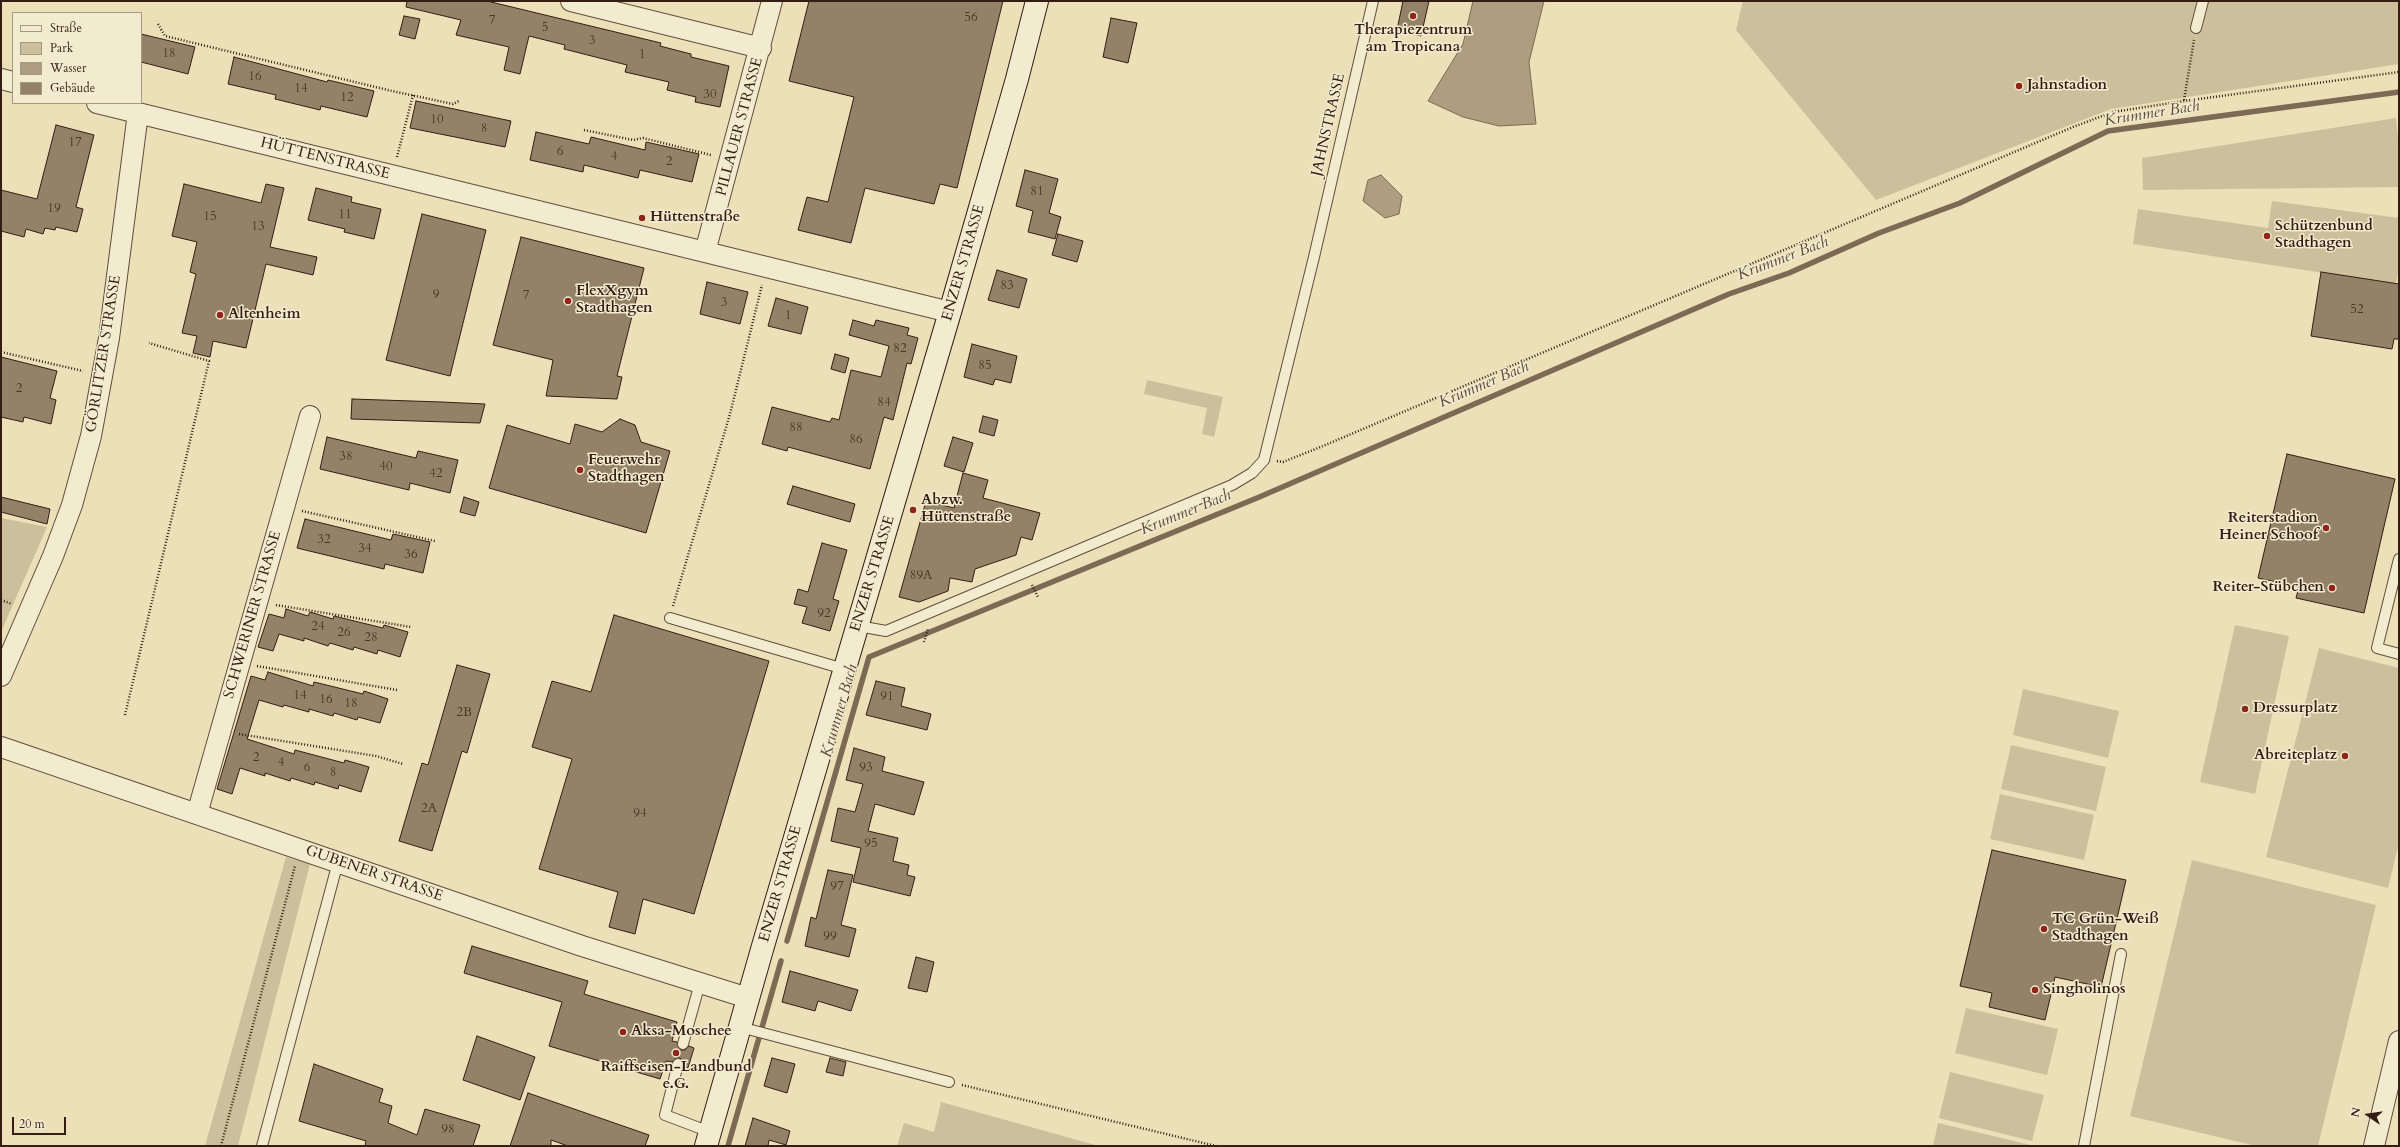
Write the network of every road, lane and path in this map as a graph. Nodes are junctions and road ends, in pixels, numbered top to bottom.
1 (571, 1) edge
2 (772, 1) edge
3 (1037, 1) edge
4 (1373, 1) edge
5 (2203, 1) edge
6 (158, 24) dead end
7 (2196, 28) joint
8 (761, 48) junction
9 (2399, 72) edge
10 (1, 80) edge
11 (12, 82) edge
12 (413, 95) junction
13 (459, 101) dead end
14 (2184, 101) junction
15 (101, 104) edge
16 (138, 113) junction
17 (584, 130) dead end
18 (731, 159) junction
19 (393, 175) junction
20 (705, 252) junction
21 (766, 267) junction
22 (950, 312) junction
23 (148, 343) dead end
24 (1, 352) edge
25 (103, 376) junction
26 (310, 416) dead end
27 (1264, 460) junction
28 (284, 508) junction
29 (435, 541) dead end
30 (2399, 559) edge
31 (1029, 578) dead end
32 (1038, 597) dead end
33 (1, 600) edge
34 (257, 602) junction
35 (13, 604) dead end
36 (670, 618) joint
37 (858, 626) junction
38 (411, 627) dead end
39 (928, 629) dead end
40 (924, 642) dead end
41 (2399, 654) edge
42 (239, 663) junction
43 (844, 669) junction
44 (1, 676) edge
45 (397, 690) dead end
46 (125, 715) dead end
47 (220, 731) junction
48 (1, 747) edge
49 (403, 764) dead end
50 (197, 814) junction
51 (300, 849) junction
52 (338, 862) junction
53 (2120, 954) dead end
54 (700, 983) junction
55 (748, 998) junction
56 (754, 1031) junction
57 (2399, 1041) edge
58 (684, 1044) dead end
59 (678, 1064) dead end
60 (949, 1082) joint
61 (708, 1139) edge
62 (221, 1146) edge
63 (262, 1146) edge
64 (1216, 1146) edge
65 (2084, 1146) edge
66 (2374, 1146) edge

1 - 8 street
2 - 8 street, PILLAUER STRASSE
3 - 22 main road, ENZER STRASSE
4 - 27 lane, JAHNSTRASSE
5 - 7 lane
6 - 12 path
7 - 14 path
8 - 18 street, PILLAUER STRASSE
9 - 14 path
10 - 11 street
12 - 13 path
12 - 19 path
14 - 27 path
15 - 16 street, HÜTTENSTRASSE
16 - 19 street, HÜTTENSTRASSE
16 - 25 street, GÖRLITZER STRASSE
17 - 18 path
18 - 20 street, PILLAUER STRASSE
19 - 20 street, HÜTTENSTRASSE
20 - 21 street, HÜTTENSTRASSE
21 - 22 street, HÜTTENSTRASSE
21 - 36 path
22 - 37 main road, ENZER STRASSE
23 - 46 path
24 - 25 path
25 - 44 street, GÖRLITZER STRASSE
26 - 28 street, SCHWERINER STRASSE
27 - 37 lane
28 - 29 path
28 - 34 street, SCHWERINER STRASSE
30 - 41 lane
31 - 32 path
33 - 35 path
34 - 38 path
34 - 42 street, SCHWERINER STRASSE
36 - 43 lane
37 - 43 main road, ENZER STRASSE
39 - 40 path
42 - 45 path
42 - 47 street, SCHWERINER STRASSE
43 - 55 main road, ENZER STRASSE
47 - 49 path
47 - 50 street, SCHWERINER STRASSE
48 - 50 street, GUBENER STRASSE
50 - 51 street, GUBENER STRASSE
51 - 52 street, GUBENER STRASSE
51 - 62 path
52 - 54 street, GUBENER STRASSE
52 - 63 lane
53 - 65 lane
54 - 55 street, GUBENER STRASSE
54 - 58 lane
55 - 56 main road, ENZER STRASSE
56 - 60 lane
56 - 61 main road, ENZER STRASSE
57 - 66 street
59 - 61 lane
60 - 64 path

